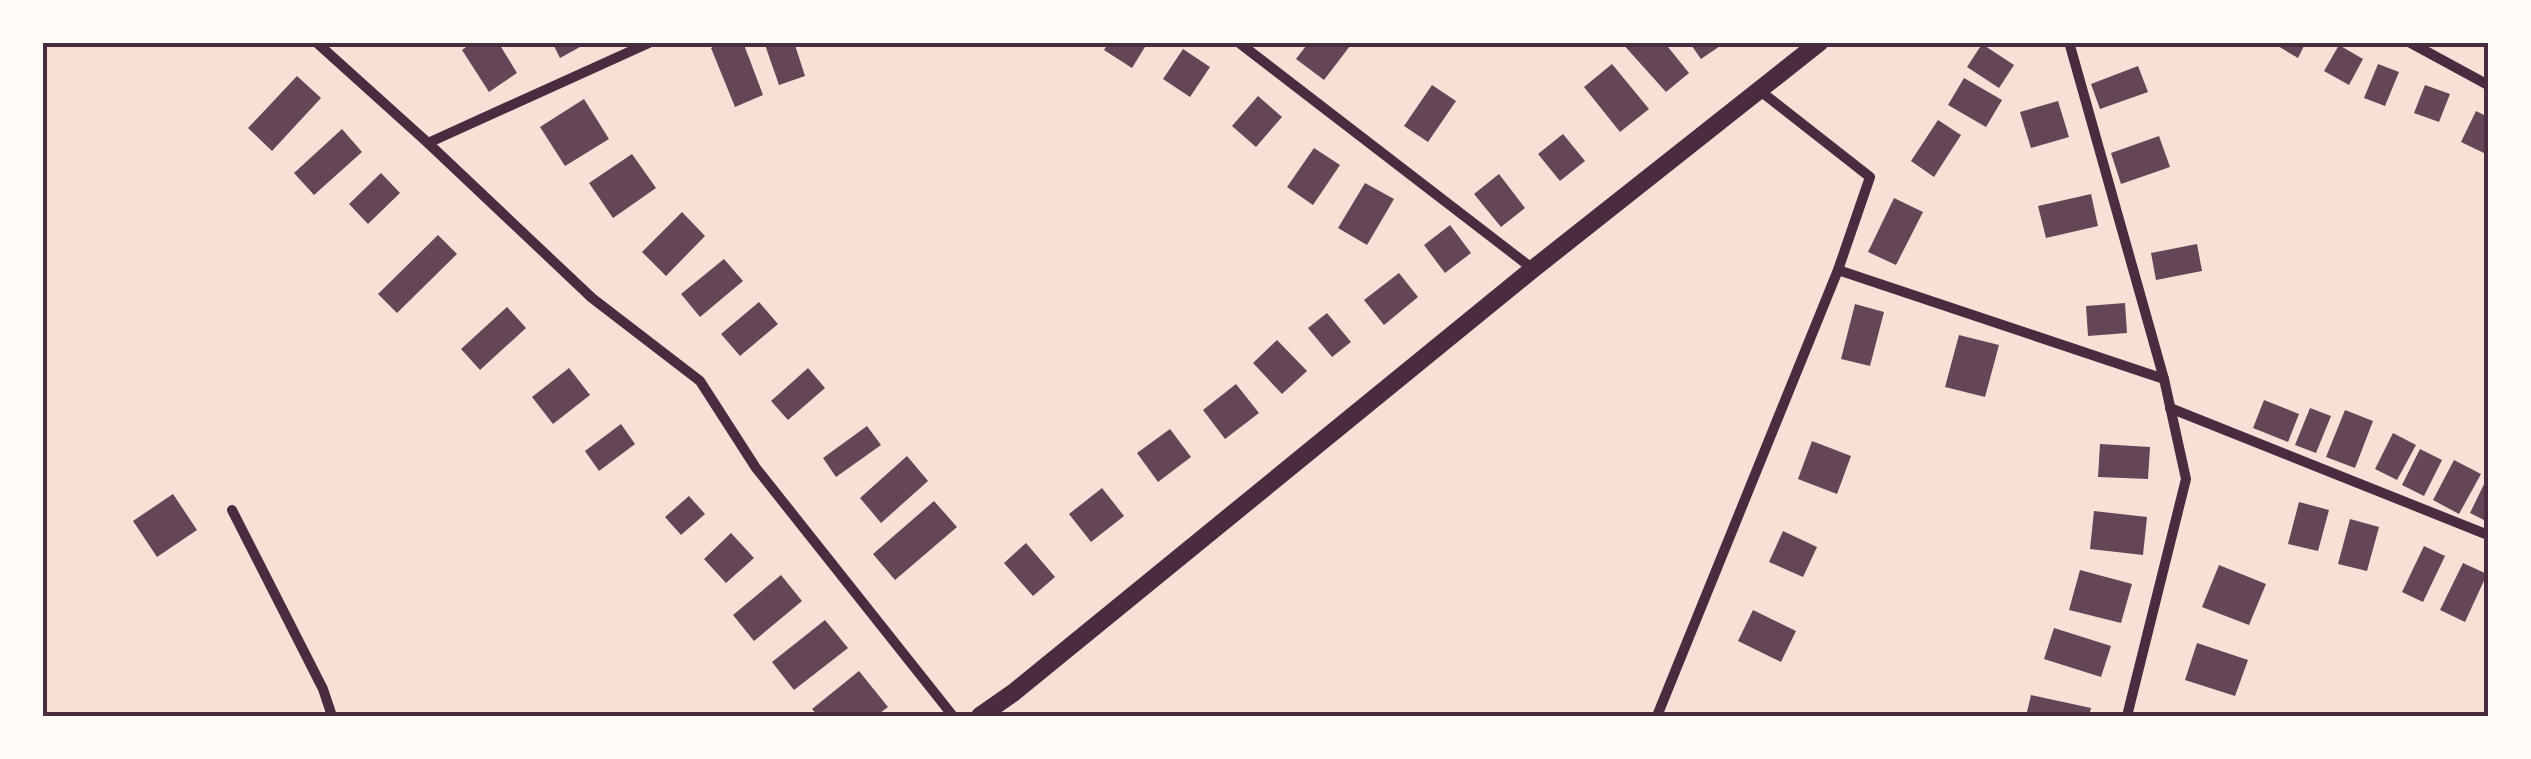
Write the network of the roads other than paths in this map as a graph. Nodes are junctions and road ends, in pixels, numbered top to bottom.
1 (316, 42) edge
2 (651, 42) edge
3 (1238, 42) edge
4 (1820, 42) edge
5 (2069, 42) edge
6 (2409, 42) edge
7 (2488, 86) edge
8 (1760, 90) junction
9 (428, 143) junction
10 (1533, 269) junction
11 (1838, 270) junction
12 (2164, 378) junction
13 (2170, 408) junction
14 (232, 510) dead end
15 (2488, 535) edge
16 (332, 716) edge
17 (953, 716) edge
18 (980, 716) edge
19 (1657, 716) edge
20 (2126, 716) edge

1 - 9 street
2 - 9 street
3 - 10 street
4 - 8 street
5 - 12 street
6 - 7 street
8 - 10 street
8 - 11 street
9 - 17 street
10 - 18 street
11 - 12 street
11 - 19 street
12 - 13 street
13 - 15 street
13 - 20 street
14 - 16 street

